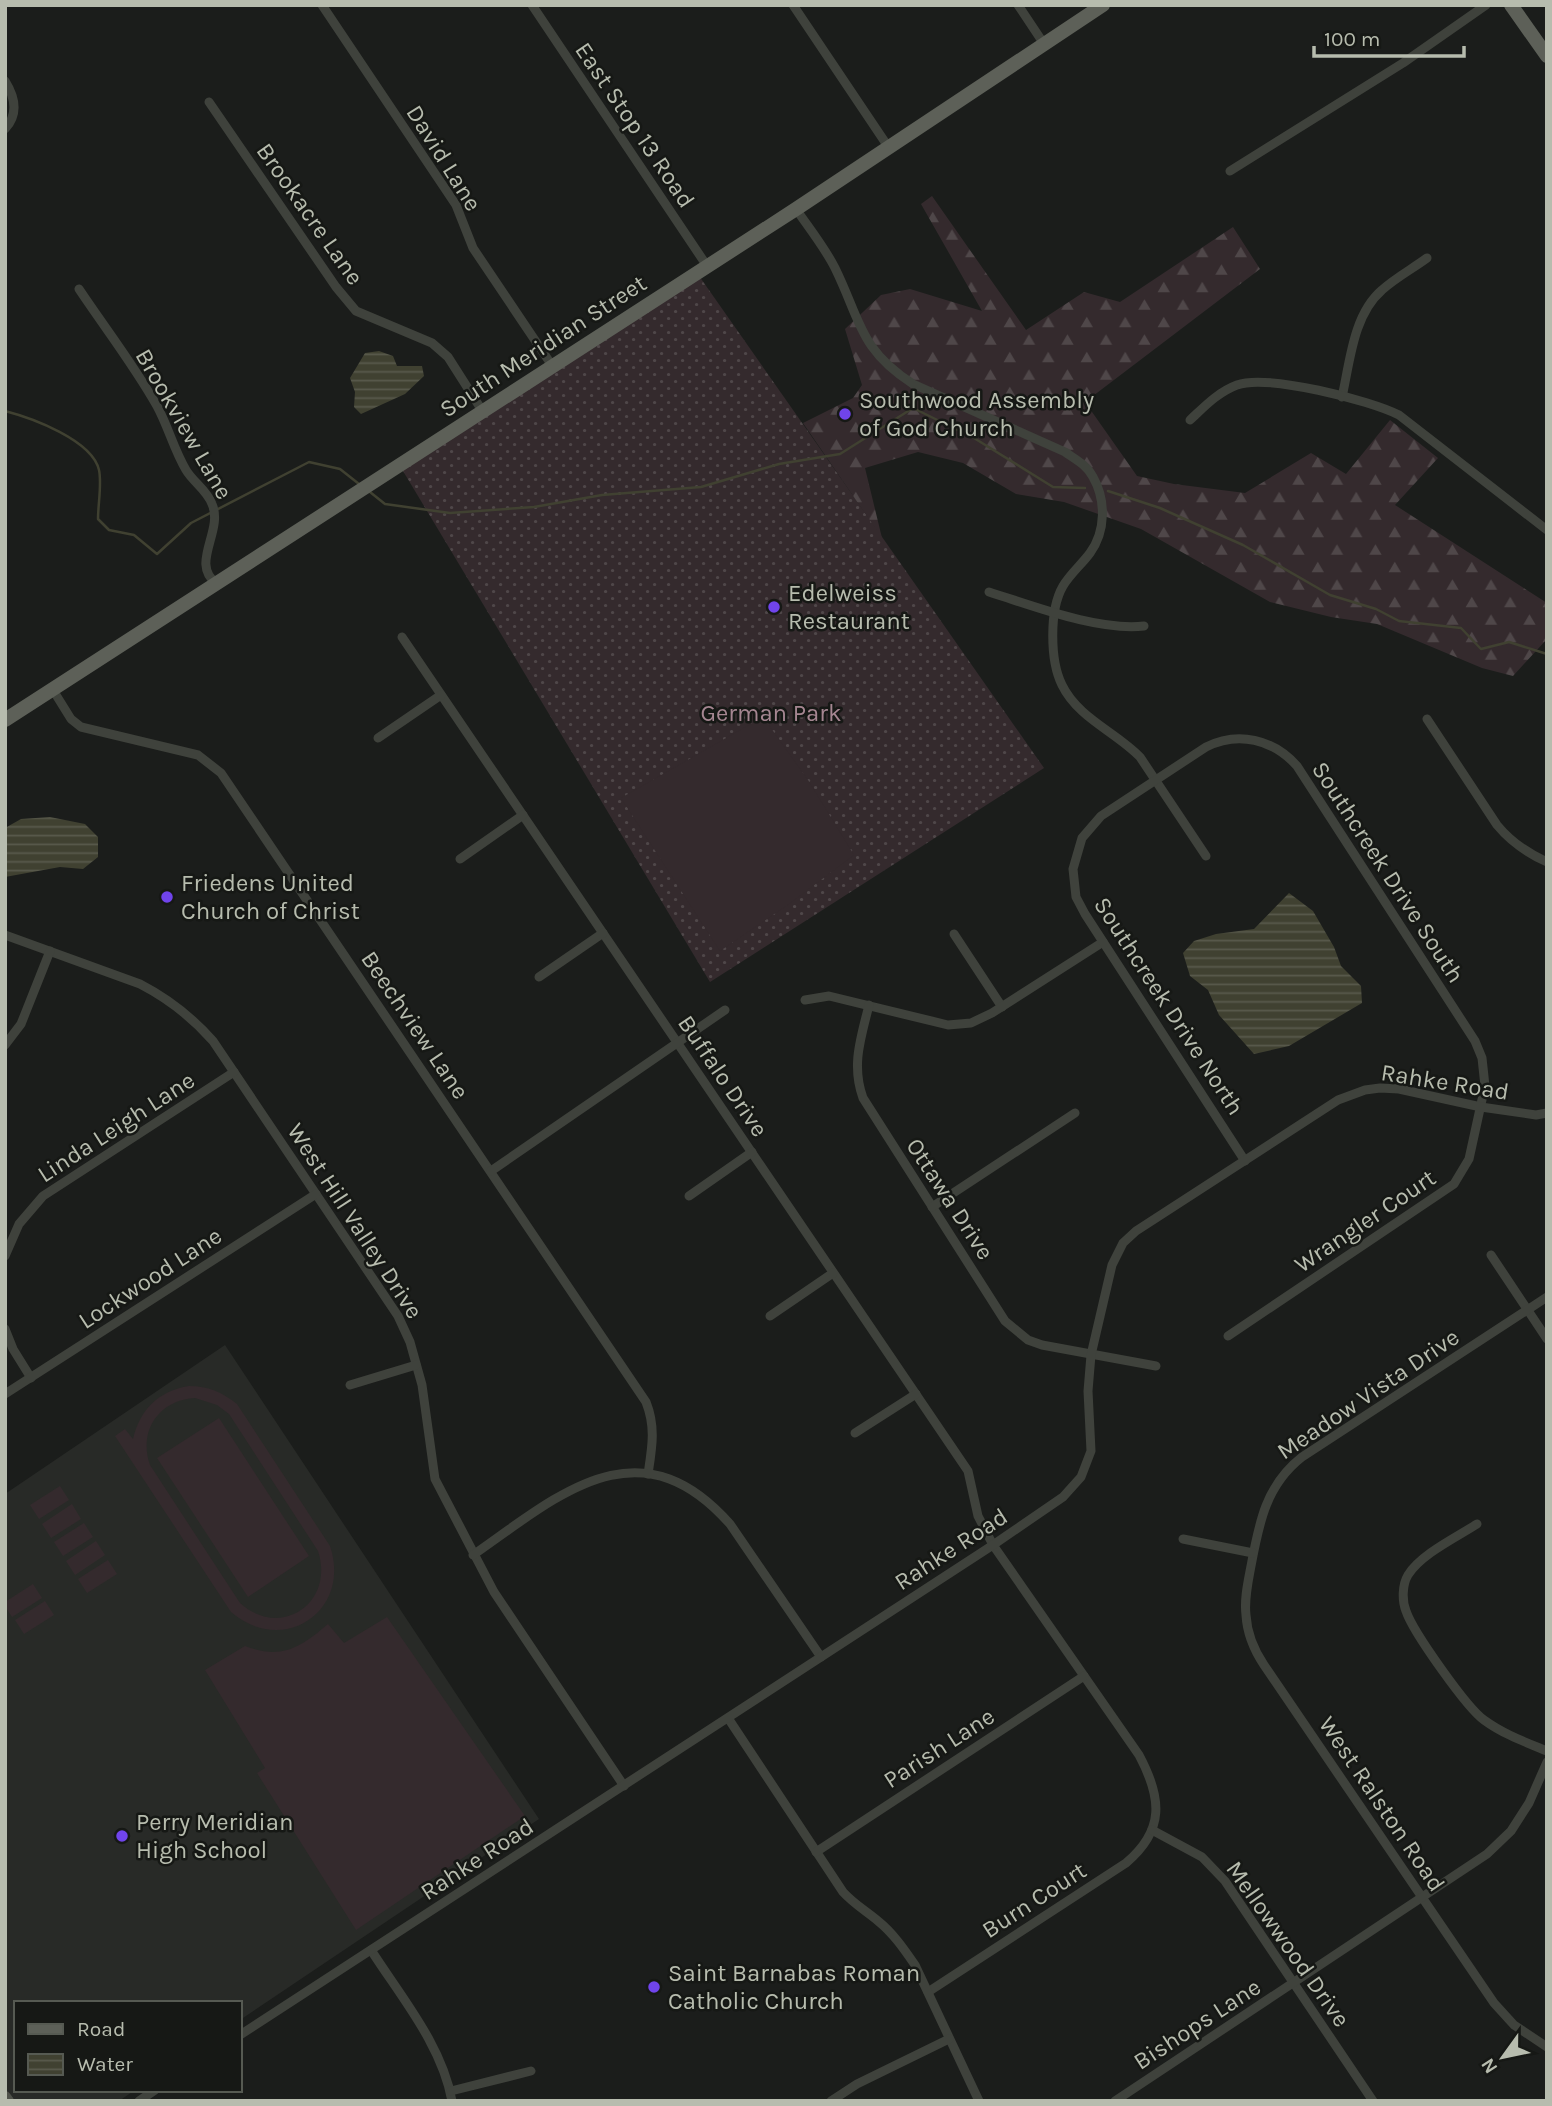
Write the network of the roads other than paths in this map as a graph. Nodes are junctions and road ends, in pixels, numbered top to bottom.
1 (322, 5) edge
2 (532, 5) edge
3 (793, 5) edge
4 (1018, 5) edge
5 (1103, 5) edge
6 (1486, 5) edge
7 (1511, 5) edge
8 (1044, 44) junction
9 (1547, 56) edge
10 (5, 81) edge
11 (209, 102) dead end
12 (5, 129) edge
13 (889, 148) junction
14 (1230, 171) dead end
15 (796, 209) junction
16 (1427, 258) dead end
17 (707, 266) junction
18 (79, 289) dead end
19 (553, 367) junction
20 (1342, 397) junction
21 (483, 412) junction
22 (1189, 420) dead end
23 (1547, 530) edge
24 (217, 584) junction
25 (989, 592) dead end
26 (1055, 612) junction
27 (1144, 626) dead end
28 (402, 637) dead end
29 (53, 690) junction
30 (442, 695) junction
31 (1427, 719) dead end
32 (5, 720) edge
33 (378, 738) dead end
34 (1156, 781) junction
35 (523, 815) junction
36 (1206, 856) dead end
37 (460, 859) dead end
38 (1547, 862) edge
39 (603, 933) junction
40 (954, 934) dead end
41 (5, 935) edge
42 (1103, 942) junction
43 (50, 951) junction
44 (539, 977) dead end
45 (805, 1000) dead end
46 (869, 1005) junction
47 (1002, 1007) junction
48 (725, 1010) dead end
49 (677, 1043) junction
50 (5, 1045) edge
51 (234, 1072) junction
52 (1481, 1107) junction
53 (1075, 1112) dead end
54 (1547, 1113) edge
55 (752, 1152) junction
56 (1245, 1161) junction
57 (491, 1171) junction
58 (316, 1194) junction
59 (689, 1196) dead end
60 (932, 1207) junction
61 (1491, 1255) dead end
62 (5, 1256) edge
63 (833, 1273) junction
64 (1547, 1297) edge
65 (1527, 1310) junction
66 (770, 1316) dead end
67 (5, 1329) edge
68 (1228, 1336) dead end
69 (1547, 1339) edge
70 (1091, 1355) junction
71 (416, 1366) junction
72 (1156, 1366) dead end
73 (31, 1378) junction
74 (349, 1385) dead end
75 (5, 1394) edge
76 (916, 1394) junction
77 (855, 1433) dead end
78 (648, 1474) junction
79 (1477, 1524) dead end
80 (1183, 1539) dead end
81 (993, 1545) junction
82 (1253, 1553) junction
83 (473, 1555) junction
84 (821, 1657) junction
85 (1084, 1676) junction
86 (727, 1718) junction
87 (1547, 1751) edge
88 (1547, 1762) edge
89 (624, 1786) junction
90 (1152, 1830) junction
91 (816, 1852) junction
92 (1423, 1898) junction
93 (371, 1950) junction
94 (1294, 1983) junction
95 (928, 1992) junction
96 (242, 2034) edge
97 (949, 2039) junction
98 (1547, 2047) edge
99 (531, 2071) dead end
100 (452, 2096) edge
101 (831, 2101) edge
102 (979, 2101) edge
103 (1115, 2101) edge
104 (1373, 2101) edge

1 - 19 street, David Lane
2 - 17 street, East Stop 13 Road
3 - 13 street
4 - 8 street
5 - 8 main road, South Meridian Street
6 - 14 street
7 - 9 main road
8 - 13 main road, South Meridian Street
10 - 12 street
11 - 21 street, Brookacre Lane
13 - 15 main road, South Meridian Street
15 - 17 main road, South Meridian Street
15 - 26 street
16 - 20 street
17 - 19 main road, South Meridian Street
18 - 24 street, Brookview Lane
19 - 21 main road, South Meridian Street
20 - 22 street
20 - 23 street
21 - 24 main road, South Meridian Street
24 - 29 main road, South Meridian Street
25 - 26 street
26 - 27 street
26 - 34 street
28 - 30 street, Buffalo Drive
29 - 32 main road, South Meridian Street
29 - 57 street, Beechview Lane
30 - 33 street
30 - 35 street, Buffalo Drive
31 - 38 street
34 - 36 street
34 - 42 street, Southcreek Drive North
34 - 52 street, Southcreek Drive South
35 - 37 street
35 - 39 street, Buffalo Drive
39 - 44 street
39 - 49 street, Buffalo Drive
40 - 47 street
41 - 43 street, West Hill Valley Drive
42 - 47 street
42 - 56 street, Southcreek Drive North
43 - 50 street
43 - 51 street, West Hill Valley Drive
45 - 46 street
46 - 47 street
46 - 60 street, Ottawa Drive
48 - 49 street
49 - 55 street, Buffalo Drive
49 - 57 street
51 - 58 street, West Hill Valley Drive
51 - 62 street, Linda Leigh Lane
52 - 54 street, Rahke Road
52 - 56 street, Rahke Road
52 - 68 street, Wrangler Court
53 - 60 street
55 - 59 street
55 - 63 street, Buffalo Drive
56 - 70 street, Rahke Road
57 - 78 street, Beechview Lane
58 - 71 street, West Hill Valley Drive
58 - 73 street, Lockwood Lane
60 - 70 street, Ottawa Drive
61 - 65 street
63 - 66 street
63 - 76 street, Buffalo Drive
64 - 65 street, Meadow Vista Drive
65 - 69 street
65 - 82 street, Meadow Vista Drive
67 - 73 street
70 - 72 street, Ottawa Drive
70 - 81 street, Rahke Road
71 - 74 street
71 - 83 street, West Hill Valley Drive
73 - 75 street, Lockwood Lane
76 - 77 street
76 - 81 street, Buffalo Drive
78 - 83 street
78 - 84 street
79 - 87 street
80 - 82 street
81 - 84 street, Rahke Road
81 - 85 street
82 - 92 street, West Ralston Road
83 - 89 street, West Hill Valley Drive
84 - 86 street, Rahke Road
85 - 90 street
85 - 91 street, Parish Lane
86 - 89 street, Rahke Road
86 - 91 street
88 - 92 street, Bishops Lane
89 - 93 street, Rahke Road
90 - 94 street, Mellowwood Drive
90 - 95 street, Burn Court
91 - 95 street
92 - 94 street, Bishops Lane
92 - 98 street, West Ralston Road
93 - 96 street, Rahke Road
93 - 100 street
94 - 103 street, Bishops Lane
94 - 104 street, Mellowwood Drive
95 - 97 street
97 - 101 street
97 - 102 street
99 - 100 street

